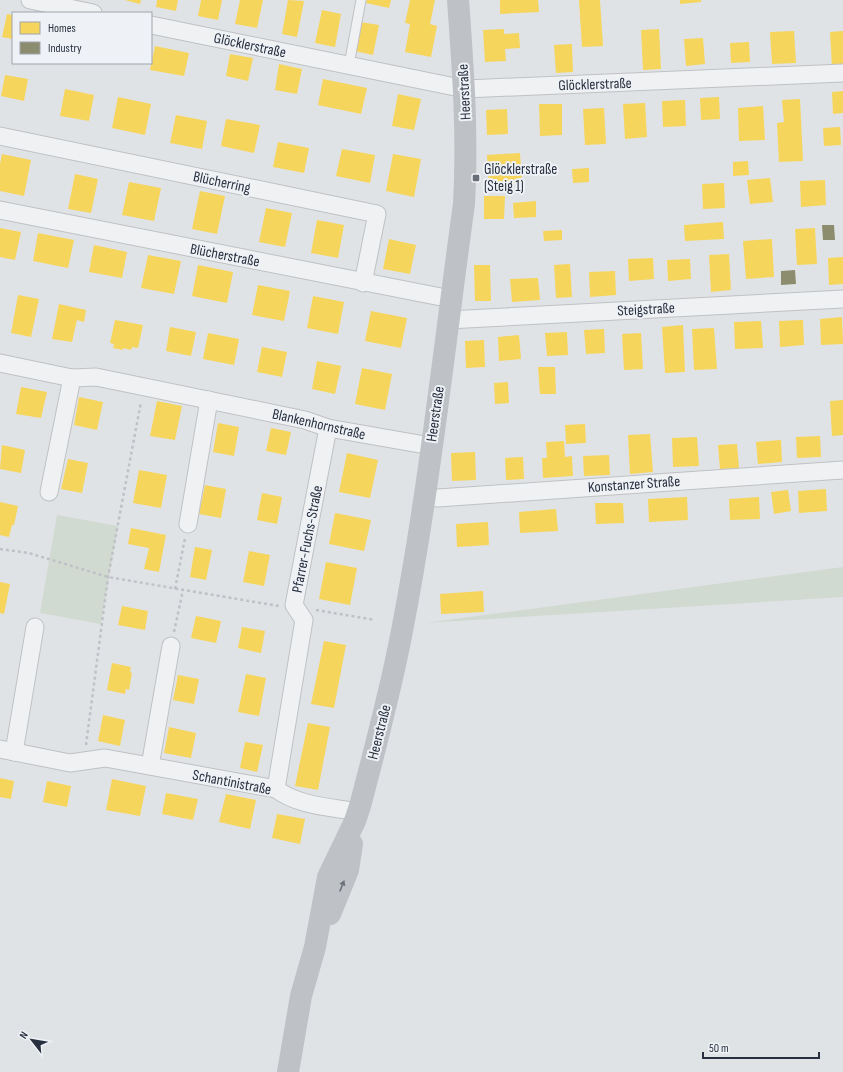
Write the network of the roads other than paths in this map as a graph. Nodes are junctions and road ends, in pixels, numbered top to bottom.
1 (30, 0) edge
2 (361, 0) edge
3 (458, 0) edge
4 (88, 12) edge
5 (152, 25) edge
6 (349, 65) junction
7 (843, 73) edge
8 (465, 89) junction
9 (0, 136) edge
10 (0, 210) edge
11 (363, 283) junction
12 (843, 299) edge
13 (449, 309) junction
14 (0, 363) edge
15 (72, 378) junction
16 (209, 400) junction
17 (328, 428) junction
18 (431, 446) junction
19 (843, 470) edge
20 (49, 492) dead end
21 (425, 497) junction
22 (188, 524) road end
23 (35, 627) dead end
24 (171, 646) road end
25 (7, 750) edge
26 (150, 766) junction
27 (276, 789) junction
28 (357, 817) junction
29 (288, 1072) edge

1 - 4 street
2 - 6 lane
3 - 8 street, Heerstraße
5 - 6 street, Glöcklerstraße
6 - 8 street, Glöcklerstraße
7 - 8 street, Glöcklerstraße
8 - 13 street, Heerstraße
9 - 11 street, Blücherring
10 - 11 street, Blücherstraße
11 - 13 street, Blücherstraße
12 - 13 street, Steigstraße
13 - 18 street, Heerstraße
14 - 15 street, Blankenhornstraße
15 - 16 street, Blankenhornstraße
15 - 20 street
16 - 17 street, Blankenhornstraße
16 - 22 street
17 - 18 street, Blankenhornstraße
17 - 27 street, Pfarrer-Fuchs-Straße
18 - 21 street, Heerstraße
19 - 21 street, Konstanzer Straße
21 - 28 street, Heerstraße
23 - 25 street, Schantinistraße
24 - 26 street
25 - 26 street, Schantinistraße
26 - 27 street, Schantinistraße
27 - 28 street, Schantinistraße
28 - 29 street, Heerstraße

